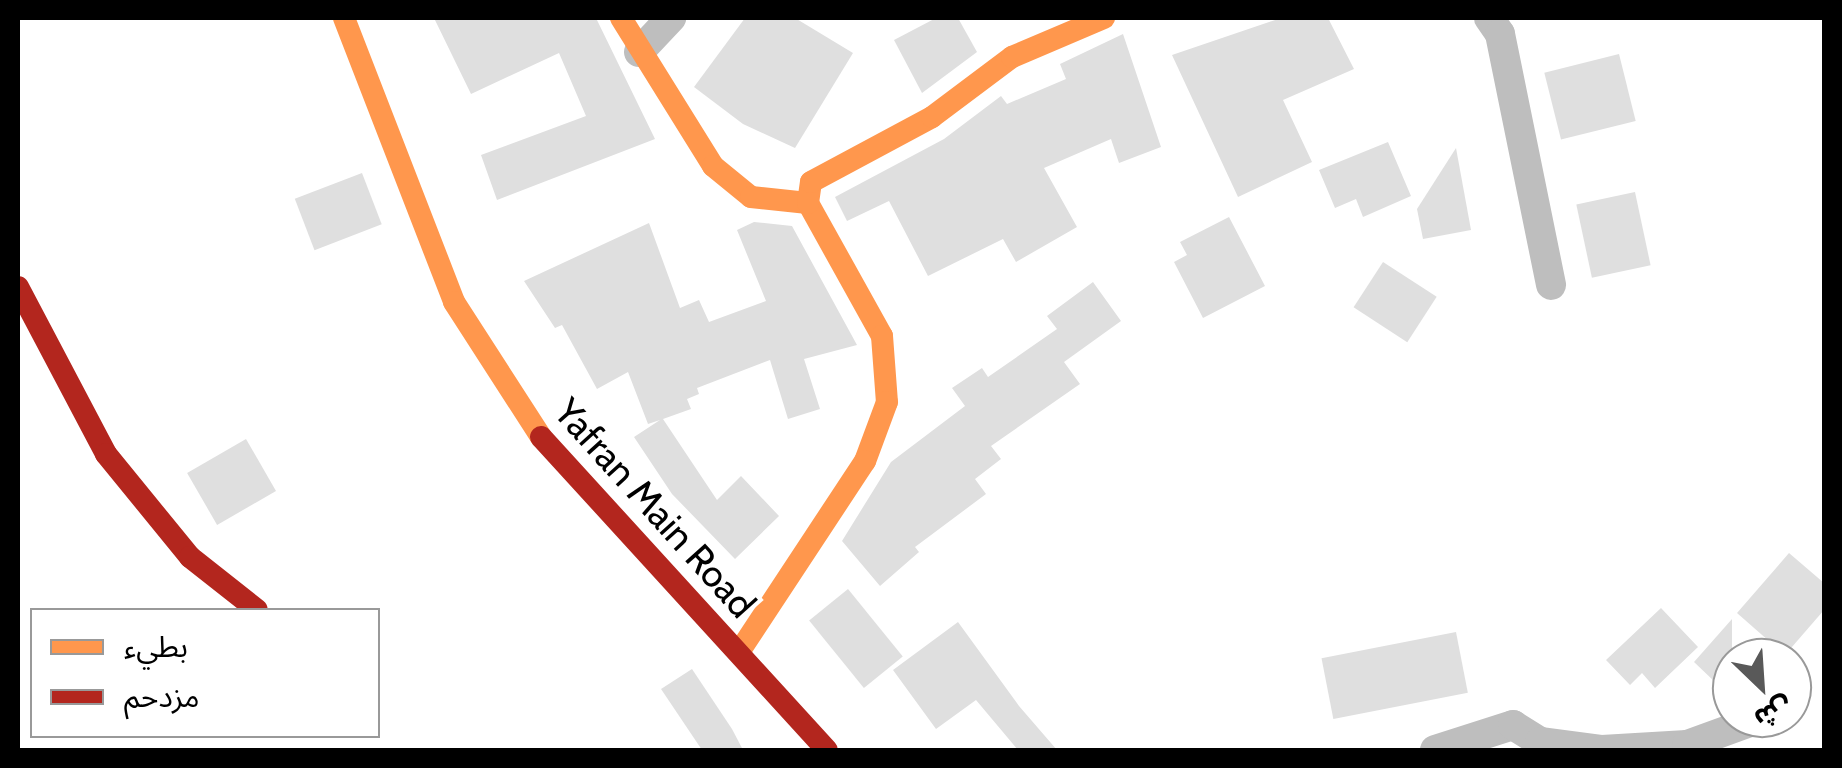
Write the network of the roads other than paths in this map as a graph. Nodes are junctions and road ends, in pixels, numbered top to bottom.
1 (344, 18) edge
2 (621, 18) edge
3 (672, 18) edge
4 (1104, 18) edge
5 (1490, 18) edge
6 (638, 52) junction
7 (808, 203) junction
8 (1551, 285) dead end
9 (18, 287) edge
10 (254, 608) edge
11 (739, 652) junction
12 (1712, 737) edge
13 (826, 750) edge
14 (1435, 750) edge

1 - 11 street, Yafran Main Road
2 - 6 street
3 - 6 street
4 - 7 street
5 - 8 street
6 - 7 street
7 - 11 street
9 - 10 street
11 - 13 street, Yafran Main Road
12 - 14 street

